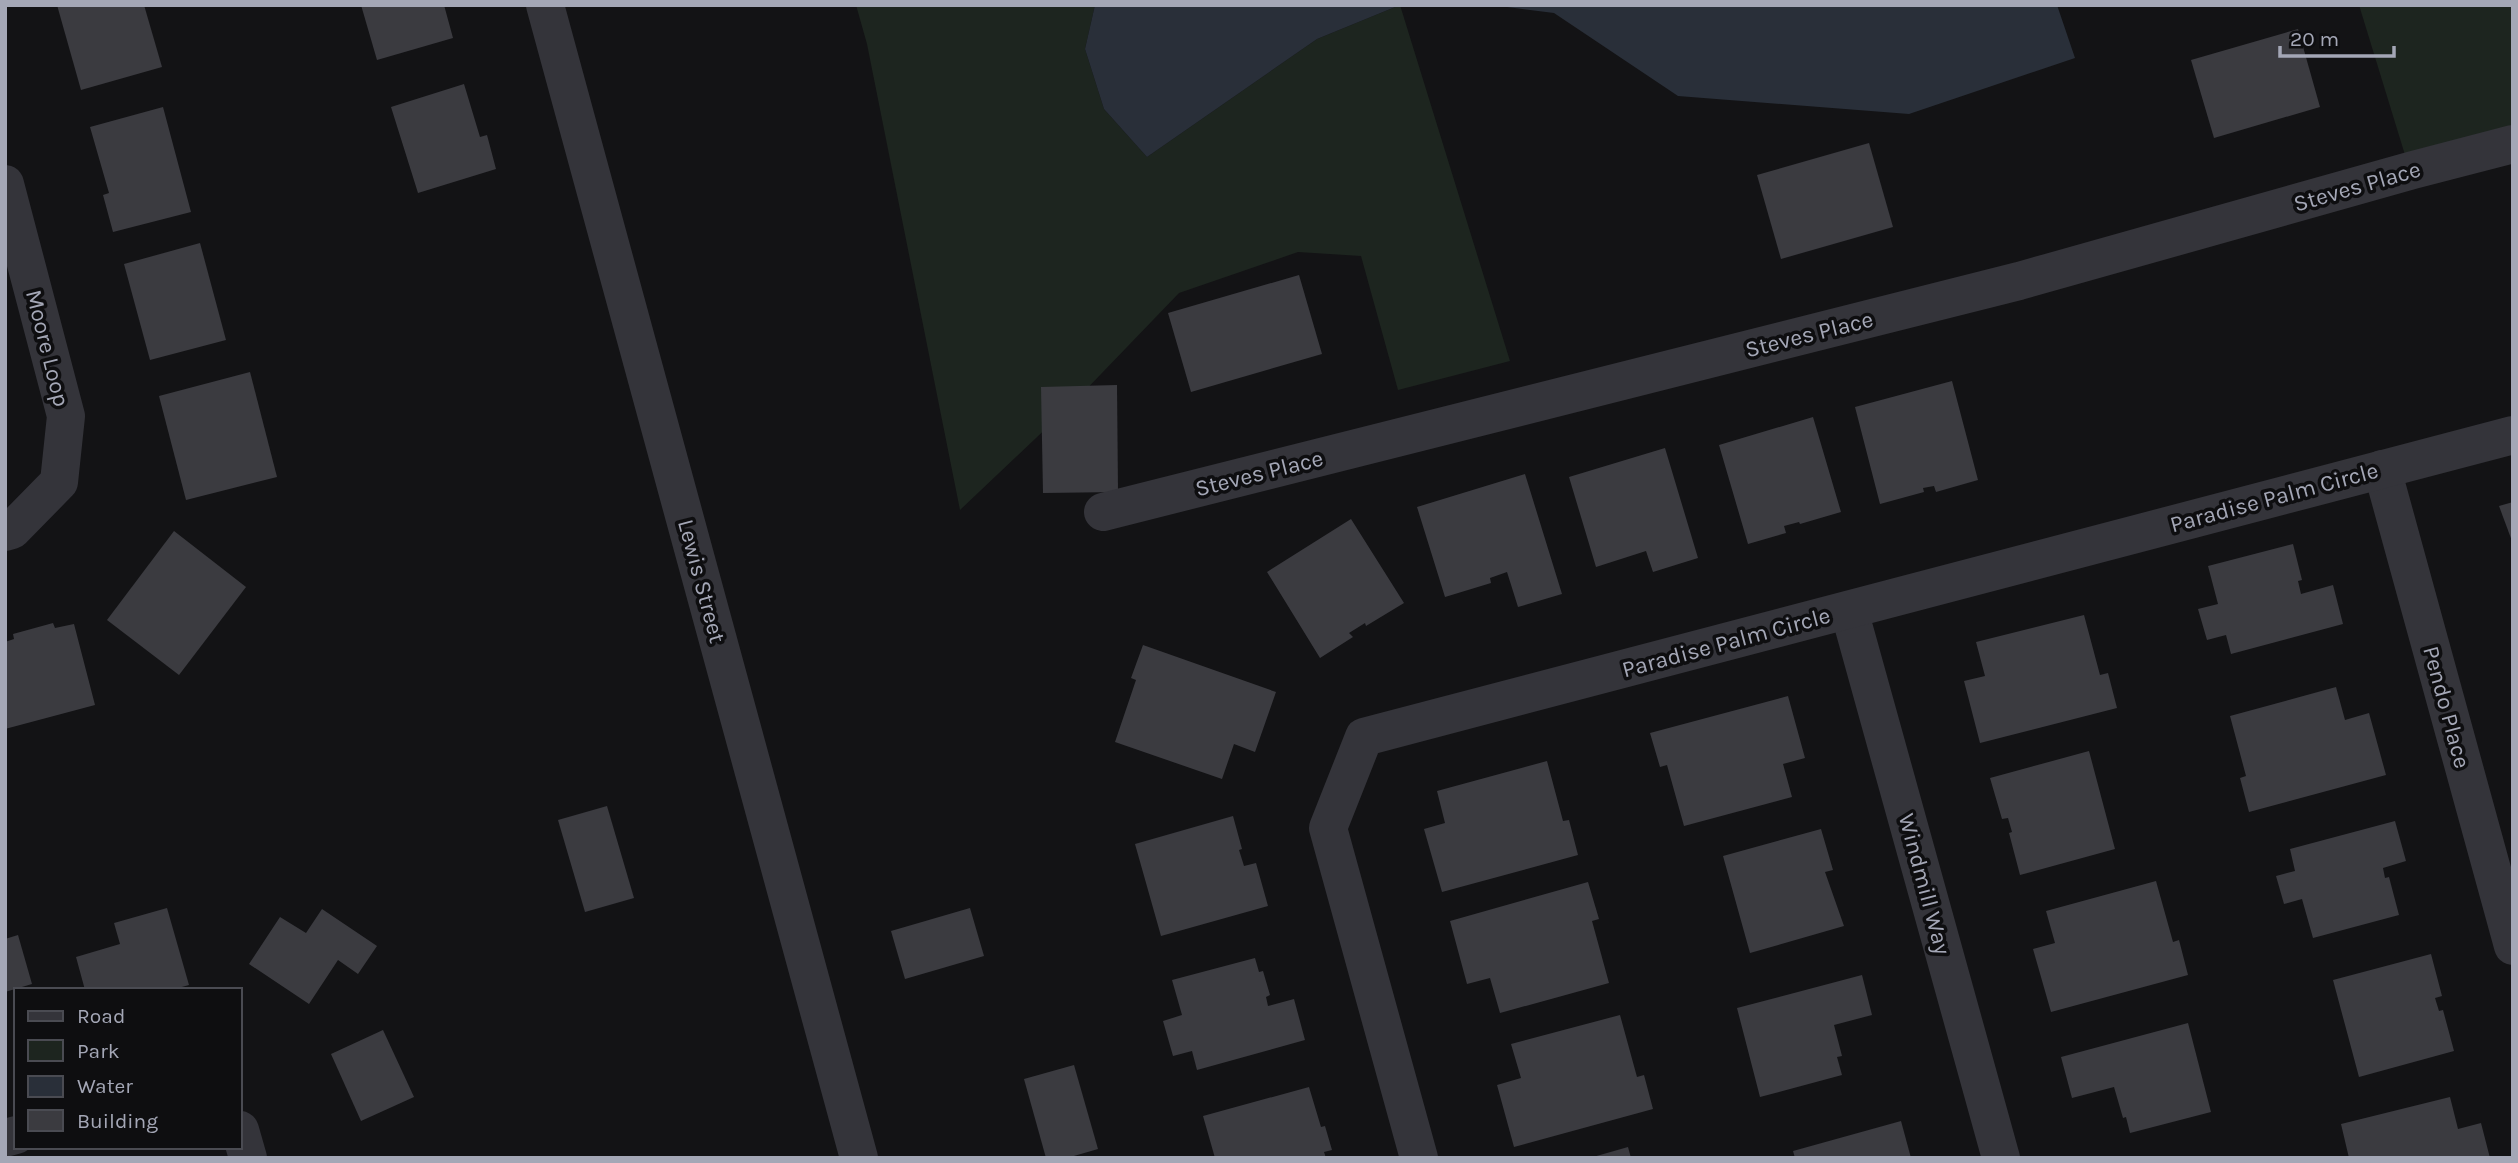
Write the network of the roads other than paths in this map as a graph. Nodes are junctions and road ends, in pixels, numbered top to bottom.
1 (544, 5) edge
2 (2513, 144) edge
3 (5, 184) edge
4 (2513, 435) edge
5 (2382, 469) junction
6 (1103, 512) dead end
7 (5, 532) edge
8 (1849, 610) junction
9 (2513, 946) edge
10 (242, 1136) edge
11 (248, 1158) edge
12 (859, 1158) edge
13 (1419, 1158) edge
14 (2001, 1158) edge

1 - 12 street, Lewis Street
2 - 6 street, Steves Place
3 - 7 street, Moore Loop
4 - 5 street, Paradise Palm Circle
5 - 8 street, Paradise Palm Circle
5 - 9 street, Pendo Place
8 - 13 street, Paradise Palm Circle
8 - 14 street, Windmill Way
10 - 11 street

